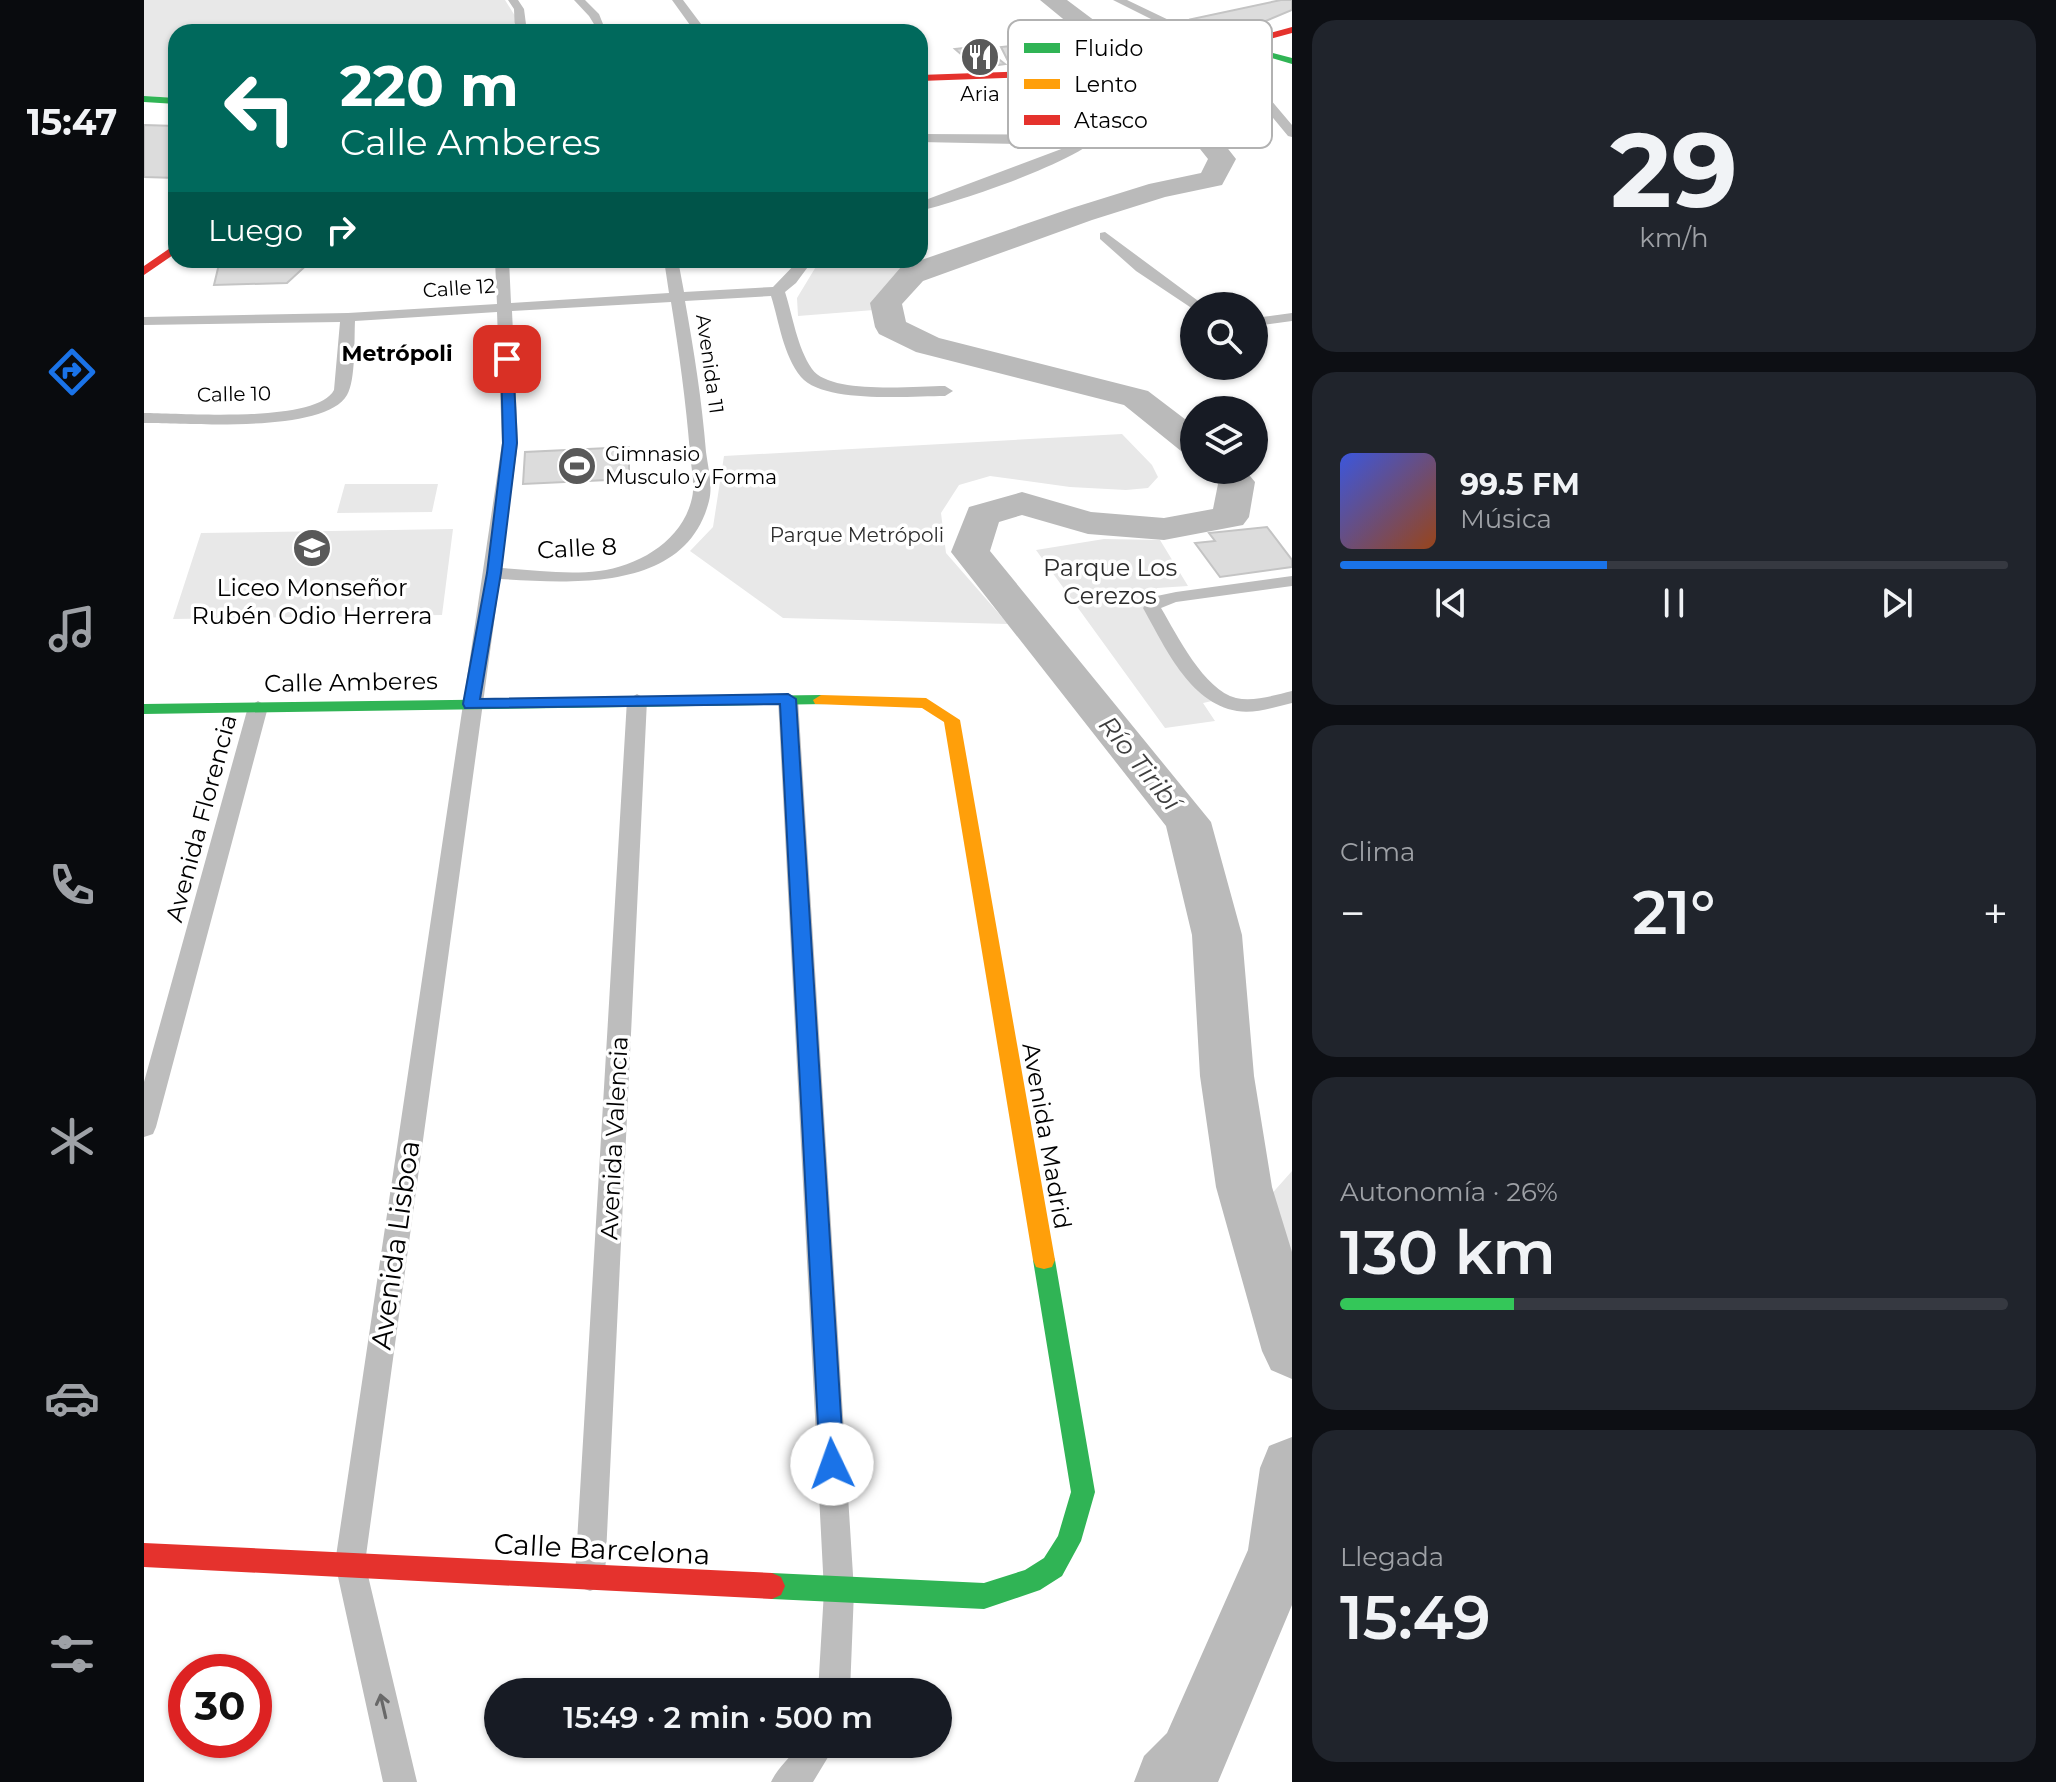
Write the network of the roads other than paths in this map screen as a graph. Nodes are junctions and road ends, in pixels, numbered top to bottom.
1 (513, 0) edge
2 (579, 0) edge
3 (677, 0) edge
4 (1118, 0) edge
5 (1160, 20) edge
6 (520, 24) edge
7 (599, 24) edge
8 (695, 24) edge
9 (1292, 30) edge
10 (1272, 35) edge
11 (1272, 56) edge
12 (1292, 61) edge
13 (1008, 76) edge
14 (928, 78) edge
15 (144, 99) edge
16 (168, 100) edge
17 (1272, 105) edge
18 (1292, 133) edge
19 (928, 138) edge
20 (1008, 140) edge
21 (1073, 148) edge
22 (928, 204) edge
23 (1105, 236) dead end
24 (168, 253) edge
25 (502, 268) edge
26 (672, 268) edge
27 (800, 268) edge
28 (144, 272) edge
29 (777, 291) junction
30 (1180, 294) edge
31 (677, 295) junction
32 (504, 305) junction
33 (348, 317) junction
34 (1292, 317) edge
35 (1268, 320) edge
36 (144, 321) edge
37 (945, 391) dead end
38 (144, 418) edge
39 (659, 556) joint
40 (494, 573) junction
41 (1292, 581) edge
42 (1292, 697) edge
43 (788, 699) junction
44 (637, 700) junction
45 (471, 704) junction
46 (258, 707) junction
47 (144, 709) edge
48 (941, 710) joint
49 (144, 1127) edge
50 (144, 1555) edge
51 (350, 1563) junction
52 (1052, 1569) joint
53 (590, 1576) junction
54 (839, 1591) junction
55 (835, 1678) edge
56 (810, 1758) edge
57 (400, 1782) edge
58 (788, 1782) edge

1 - 6 street
2 - 7 street
3 - 8 street
4 - 5 street
9 - 10 street
11 - 12 street
13 - 14 street
15 - 16 street
17 - 18 street
19 - 20 street
21 - 22 street
23 - 30 street
24 - 28 street
25 - 32 street, Avenida Lisboa
26 - 31 street, Avenida 11
27 - 29 street
29 - 31 street, Calle 12
29 - 37 street
31 - 32 street, Calle 12
31 - 39 street, Avenida 11
32 - 33 street, Calle 12
32 - 40 street, Avenida Lisboa
33 - 36 street, Calle 12
33 - 38 street, Calle 10
34 - 35 street
39 - 40 street, Calle 8
40 - 45 street, Avenida Lisboa
41 - 42 street
43 - 44 street, Calle Amberes
43 - 48 street, Calle Amberes
43 - 54 street
44 - 45 street, Calle Amberes
44 - 53 street, Avenida Valencia
45 - 46 street, Calle Amberes
45 - 51 street, Avenida Lisboa
46 - 47 street, Calle Amberes
46 - 49 street, Avenida Florencia
48 - 52 street, Avenida Madrid
50 - 51 street, Calle Barcelona
51 - 53 street, Calle Barcelona
57 -> 51 street, Avenida Lisboa
52 - 54 street, Calle Barcelona
53 - 54 street, Calle Barcelona
54 - 55 street
56 - 58 street

